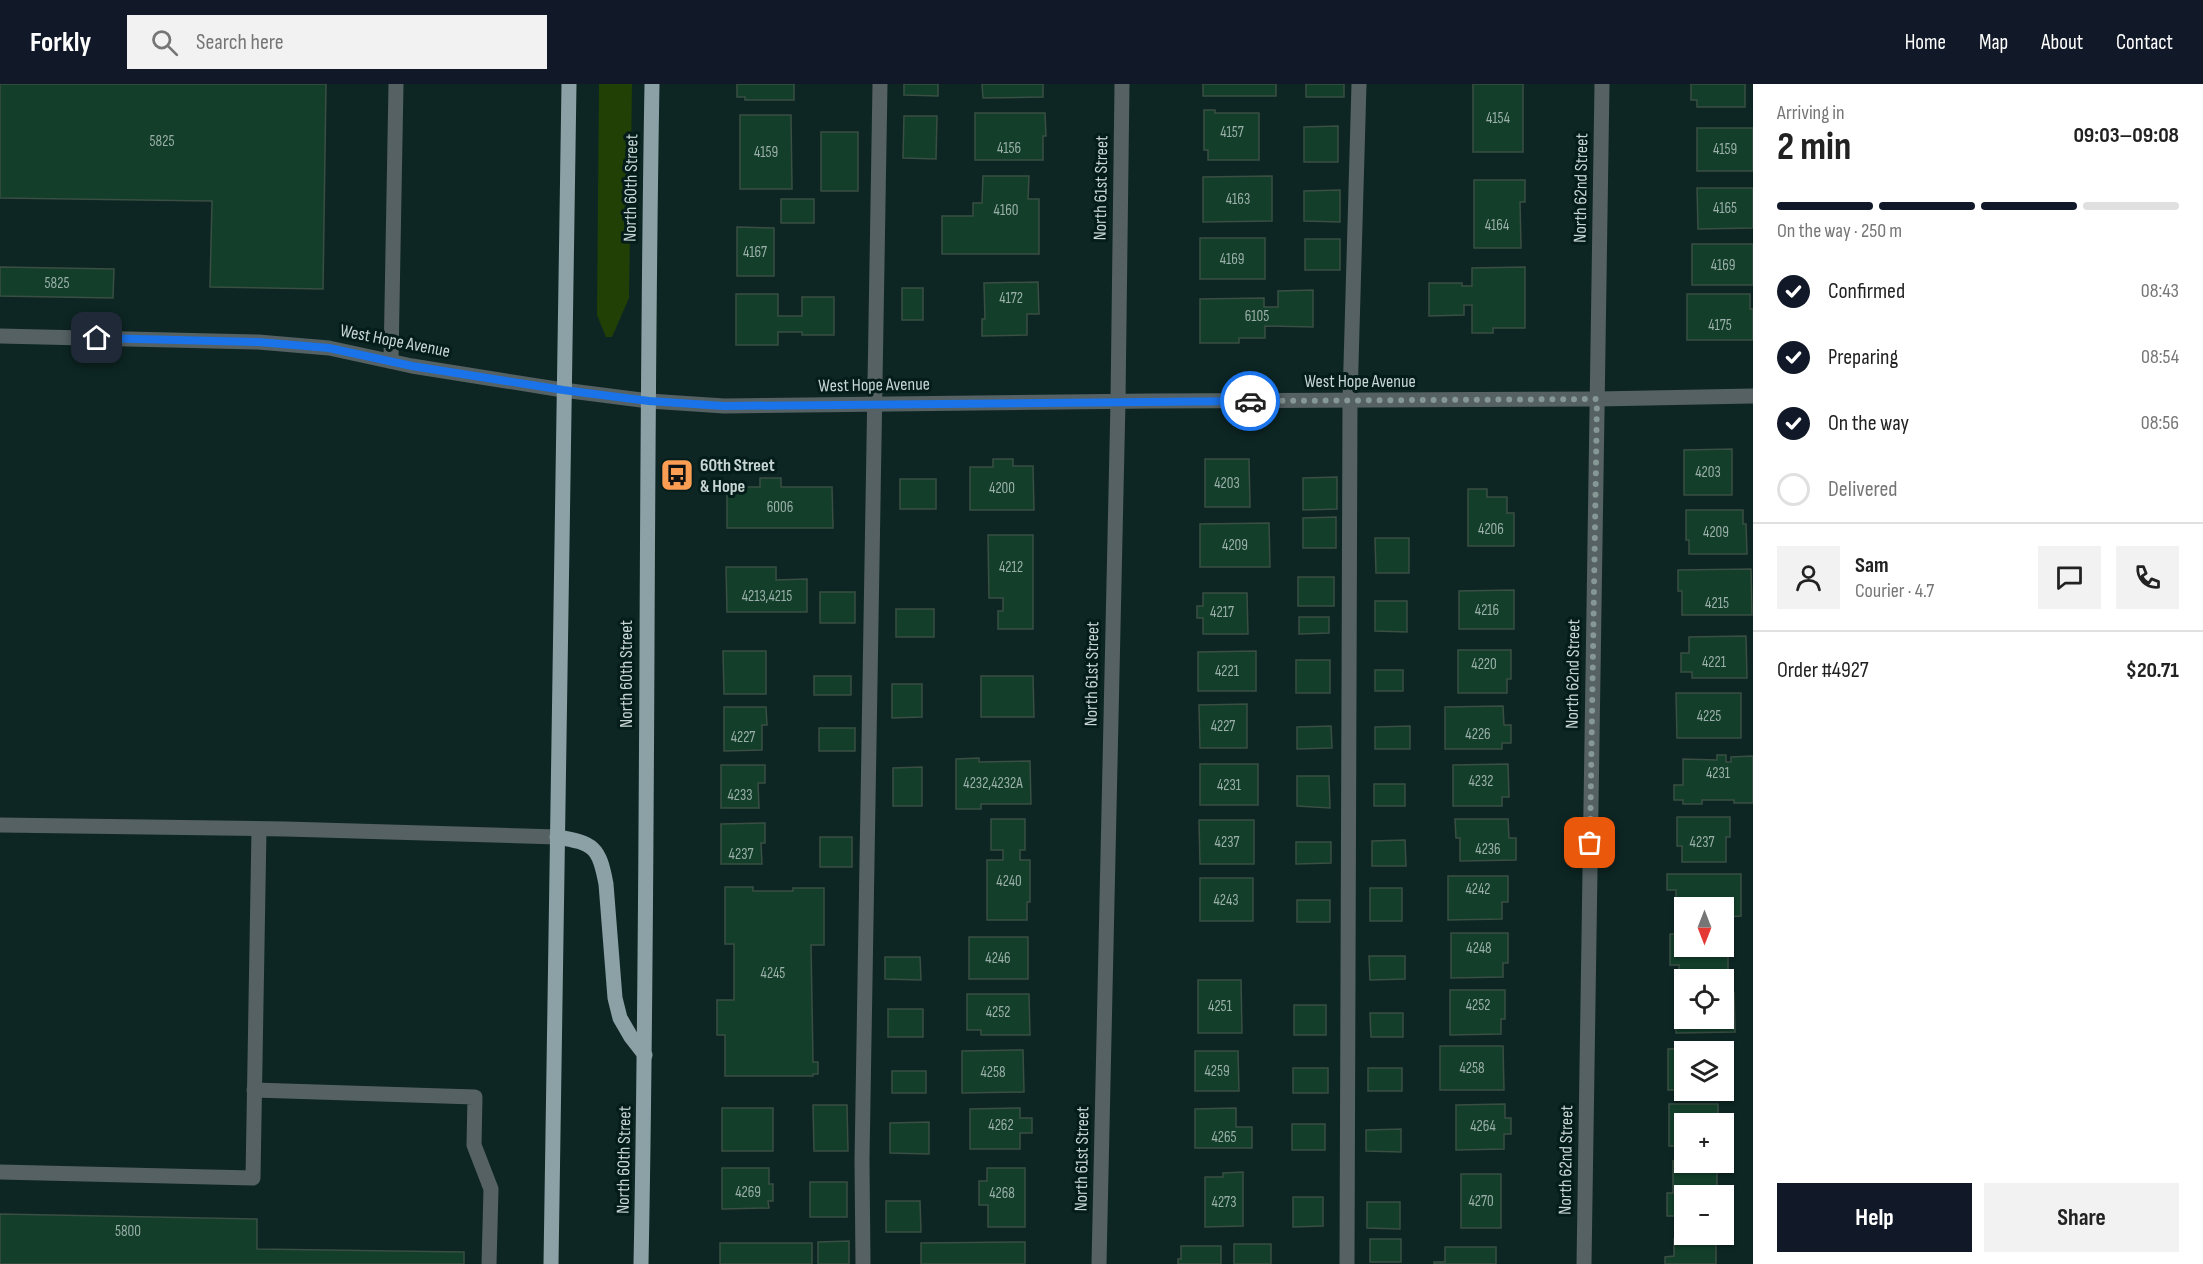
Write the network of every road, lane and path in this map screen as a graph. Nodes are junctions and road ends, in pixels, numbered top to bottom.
1 (396, 84) edge
2 (569, 84) edge
3 (652, 84) edge
4 (880, 84) edge
5 (1122, 84) edge
6 (1359, 84) edge
7 (1602, 84) edge
8 (0, 336) edge
9 (390, 361) junction
10 (563, 390) junction
11 (1753, 396) edge
12 (1597, 399) junction
13 (1350, 400) junction
14 (649, 401) junction
15 (1118, 401) junction
16 (874, 405) junction
17 (0, 825) edge
18 (259, 829) junction
19 (557, 837) junction
20 (645, 1055) junction
21 (254, 1090) junction
22 (0, 1172) edge
23 (489, 1264) edge
24 (551, 1264) edge
25 (641, 1264) edge
26 (863, 1264) edge
27 (1099, 1264) edge
28 (1347, 1264) edge
29 (1584, 1264) edge

1 - 9 street
2 - 10 main road
3 - 14 main road, North 60th Street
4 - 16 street
5 - 15 street, North 61st Street
6 - 13 street
7 - 12 street, North 62nd Street
8 - 9 street, West Hope Avenue
9 - 10 street, West Hope Avenue
10 - 14 street, West Hope Avenue
10 - 19 main road
11 - 12 street, West Hope Avenue
12 - 13 street, West Hope Avenue
12 - 29 street, North 62nd Street
13 - 15 street, West Hope Avenue
13 - 28 street
14 - 16 street, West Hope Avenue
14 - 20 main road, North 60th Street
15 - 16 street, West Hope Avenue
15 - 27 street, North 61st Street
16 - 26 street
17 - 18 street
18 - 19 street
18 - 21 street
19 - 20 main road
19 - 24 main road
20 - 25 main road, North 60th Street
21 - 22 street
21 - 23 street

